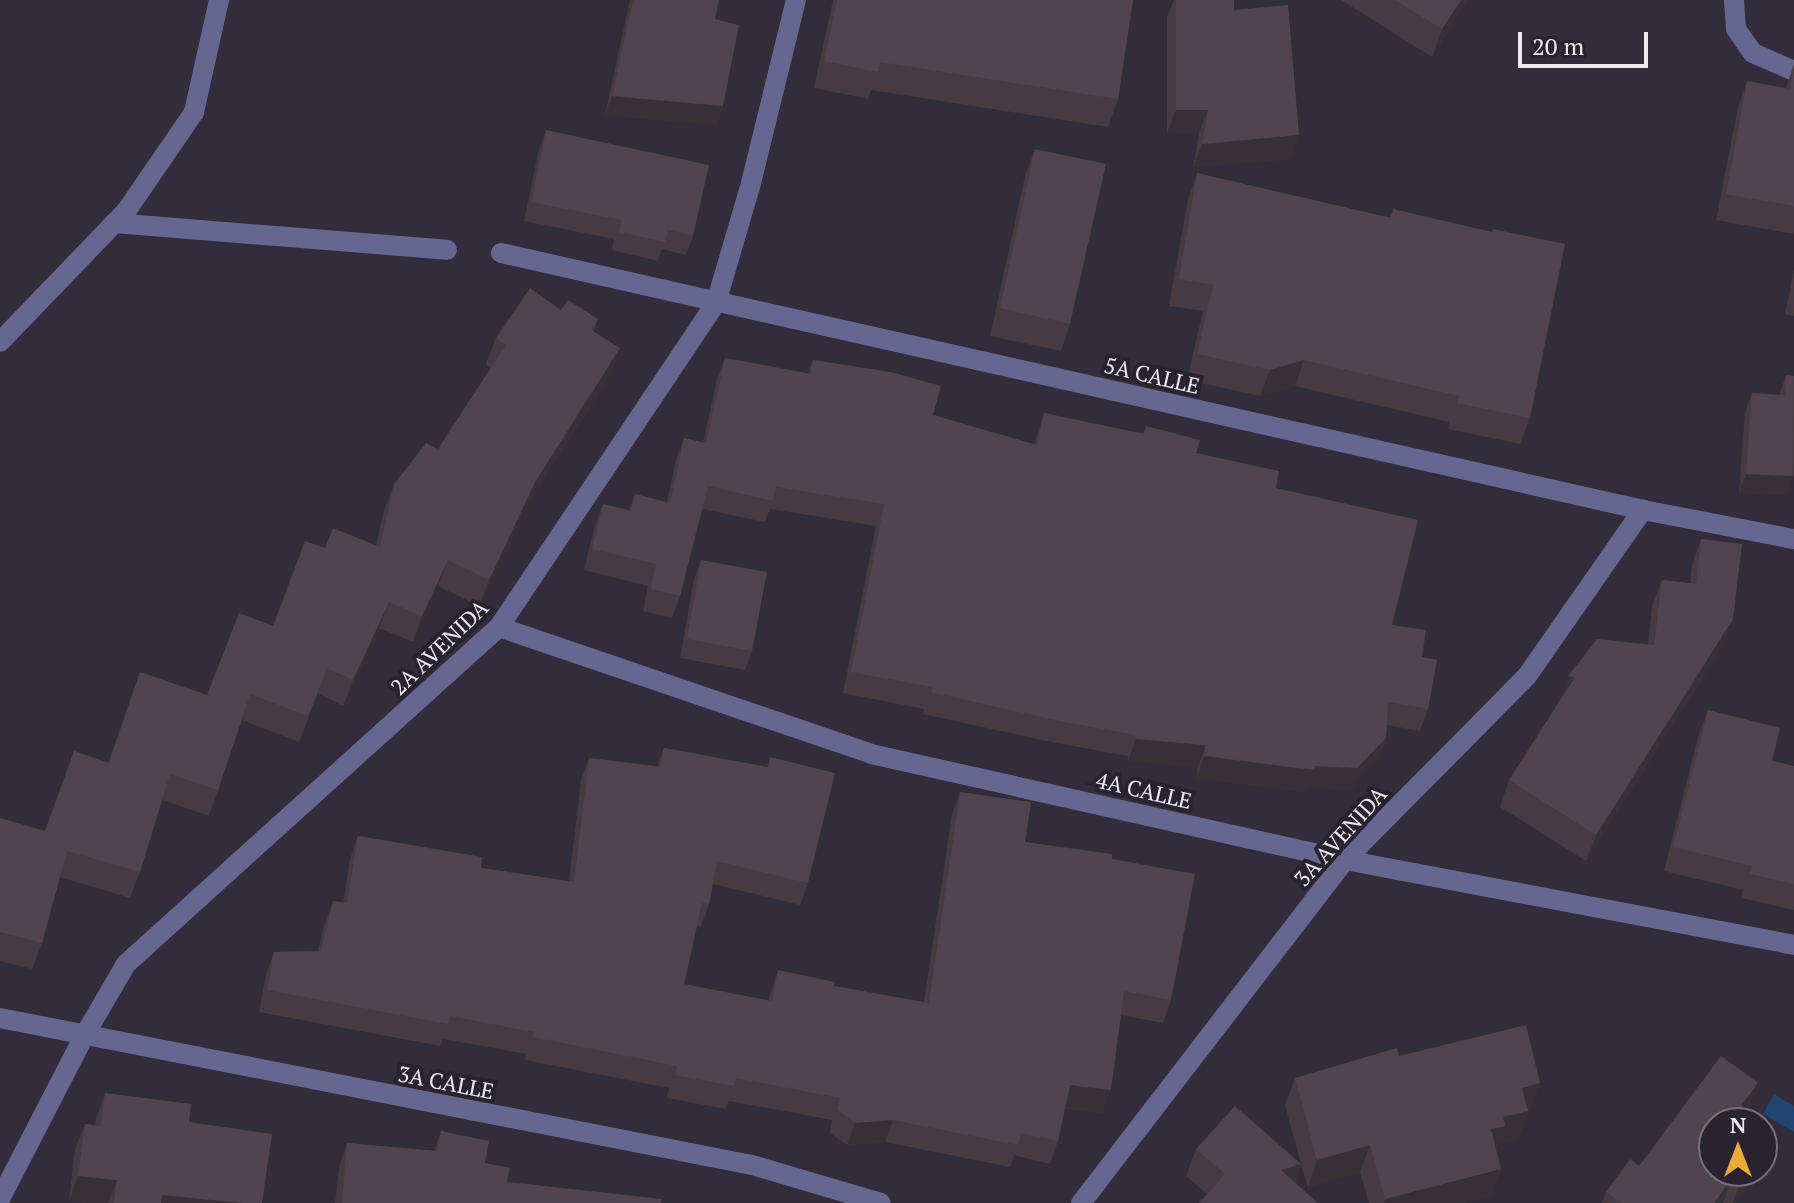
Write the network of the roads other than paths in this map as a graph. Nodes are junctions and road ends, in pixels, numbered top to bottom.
1 (219, 0) edge
2 (796, 0) edge
3 (1734, 0) edge
4 (1794, 71) edge
5 (114, 223) junction
6 (447, 250) dead end
7 (501, 253) dead end
8 (716, 303) junction
9 (0, 342) edge
10 (1643, 510) junction
11 (1794, 539) edge
12 (499, 627) junction
13 (1345, 860) junction
14 (1794, 945) edge
15 (0, 1018) edge
16 (84, 1036) junction
17 (0, 1199) edge
18 (881, 1203) edge
19 (1081, 1203) edge

1 - 5 street
2 - 8 street, 2A AVENIDA
3 - 4 street
5 - 6 street
5 - 9 street
7 - 8 street, 5A CALLE
8 - 10 street, 5A CALLE
8 - 12 street, 2A AVENIDA
10 - 11 street, 5A CALLE
10 - 13 street, 3A AVENIDA
12 - 13 street, 4A CALLE
12 - 16 street, 2A AVENIDA
13 - 14 street, 4A CALLE
13 - 19 street, 3A AVENIDA
15 - 16 street, 3A CALLE
16 - 17 street, 2A AVENIDA
16 - 18 street, 3A CALLE

